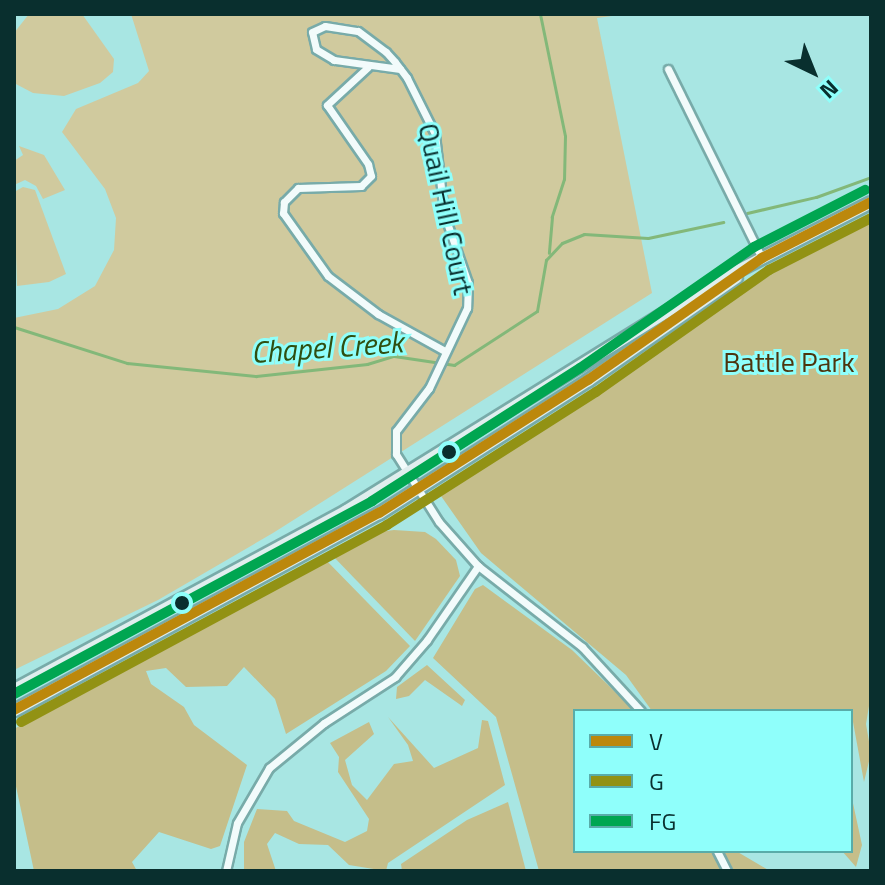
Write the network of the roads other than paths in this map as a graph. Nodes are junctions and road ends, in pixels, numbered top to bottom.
1 (368, 67) junction
2 (400, 69) junction
3 (668, 69) dead end
4 (871, 202) edge
5 (762, 258) junction
6 (745, 268) junction
7 (443, 350) junction
8 (408, 473) junction
9 (418, 489) junction
10 (478, 566) junction
11 (14, 689) edge
12 (639, 709) edge
13 (14, 710) edge
14 (718, 853) edge
15 (227, 870) edge
16 (727, 871) edge

1 - 2 street, Quail Hill Court
1 - 2 street, Quail Hill Court
1 - 7 street
2 - 7 street, Quail Hill Court
3 - 5 street
4 - 5 main road
5 - 6 main road
6 - 8 main road
6 - 9 main road
7 - 8 street, Quail Hill Court
8 - 9 street
8 - 11 main road
9 - 10 street
9 - 13 main road
10 - 12 street
10 - 15 street
14 - 16 street

